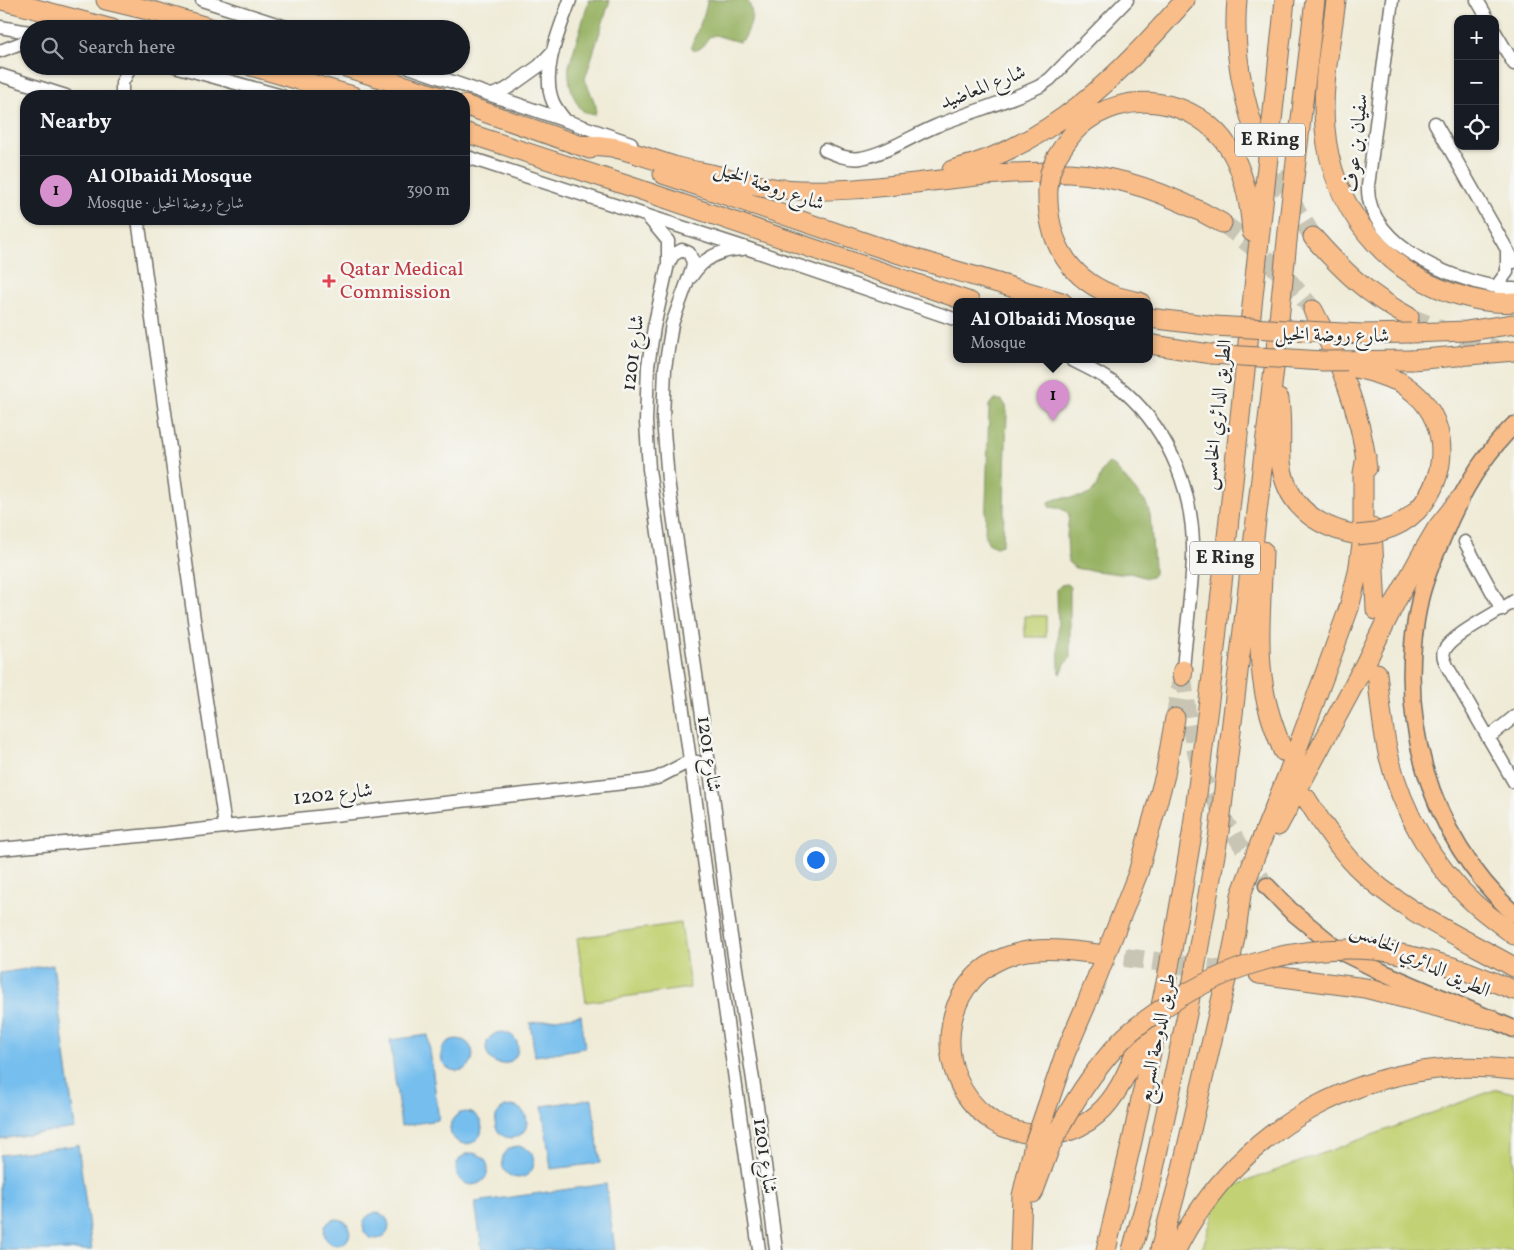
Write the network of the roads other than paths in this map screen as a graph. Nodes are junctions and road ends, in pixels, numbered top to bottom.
1 (2, 0) edge
2 (106, 0) edge
3 (202, 0) edge
4 (570, 0) edge
5 (1127, 0) edge
6 (1186, 0) edge
7 (1237, 0) edge
8 (1285, 0) edge
9 (1315, 0) edge
10 (1336, 0) edge
11 (1392, 0) edge
12 (1477, 0) edge
13 (1486, 15) edge
14 (78, 20) edge
15 (184, 20) edge
16 (264, 20) edge
17 (0, 27) edge
18 (20, 30) edge
19 (1499, 39) edge
20 (20, 43) edge
21 (0, 51) edge
22 (552, 52) junction
23 (1514, 64) edge
24 (0, 75) edge
25 (126, 75) edge
26 (208, 75) edge
27 (282, 75) edge
28 (371, 75) edge
29 (434, 75) edge
30 (47, 90) edge
31 (122, 90) edge
32 (261, 90) edge
33 (333, 90) edge
34 (419, 90) edge
35 (492, 94) junction
36 (470, 107) edge
37 (566, 121) junction
38 (1252, 123) tunnel mouth
39 (1435, 123) dead end
40 (470, 134) edge
41 (578, 145) junction
42 (470, 146) edge
43 (825, 150) dead end
44 (470, 158) edge
45 (712, 175) junction
46 (910, 184) junction
47 (638, 189) junction
48 (647, 216) junction
49 (1222, 223) tunnel mouth
50 (139, 225) edge
51 (1313, 237) tunnel mouth
52 (749, 249) junction
53 (1507, 249) junction
54 (1514, 262) edge
55 (668, 264) junction
56 (689, 281) junction
57 (1255, 281) junction
58 (1496, 287) junction
59 (1514, 289) edge
60 (958, 298) edge
61 (1048, 298) edge
62 (1126, 298) edge
63 (1514, 302) edge
64 (1153, 306) edge
65 (1312, 310) tunnel mouth
66 (1153, 318) edge
67 (953, 319) edge
68 (1514, 324) edge
69 (1208, 325) junction
70 (1410, 325) junction
71 (1153, 345) edge
72 (1514, 351) edge
73 (1323, 361) junction
74 (1078, 363) edge
75 (1274, 369) junction
76 (1514, 425) edge
77 (1366, 457) junction
78 (1460, 499) junction
79 (1258, 501) junction
80 (1465, 542) dead end
81 (1514, 601) edge
82 (1376, 610) dead end
83 (1502, 610) junction
84 (1377, 673) dead end
85 (1183, 674) tunnel mouth
86 (1514, 717) edge
87 (1175, 718) tunnel mouth
88 (1488, 738) junction
89 (1283, 751) dead end
90 (690, 761) junction
91 (710, 771) junction
92 (669, 772) junction
93 (694, 780) junction
94 (1514, 782) edge
95 (1306, 798) dead end
96 (225, 826) junction
97 (1192, 834) joint
98 (0, 849) edge
99 (1267, 886) tunnel mouth
100 (1514, 914) edge
101 (1236, 932) junction
102 (1514, 935) edge
103 (1097, 954) tunnel mouth
104 (1514, 967) edge
105 (1168, 972) junction
106 (1259, 974) tunnel mouth
107 (1514, 990) edge
108 (1491, 1019) junction
109 (743, 1024) junction
110 (728, 1027) junction
111 (1514, 1029) edge
112 (1514, 1070) edge
113 (1042, 1146) junction
114 (759, 1250) edge
115 (776, 1250) edge
116 (1020, 1250) edge
117 (1106, 1250) edge
118 (1132, 1250) edge
119 (1160, 1250) edge
120 (1176, 1250) edge

1 - 14 highway
2 - 15 highway
3 - 16 street
4 - 22 street
5 - 43 street, شارع المعاضيد
6 - 46 highway
7 - 38 highway
8 - 57 highway, الطريق الدائري الخامس / E Ring
9 - 75 highway, E Ring
10 - 63 highway
11 - 58 street, سفيان بن عوف
12 - 13 street
17 - 18 street
19 - 23 street
20 - 21 street
22 - 35 street
22 - 37 street
24 - 30 street
25 - 31 street
26 - 32 street
27 - 33 highway
28 - 34 highway
29 - 35 street, شارع روضة الخيل
35 - 37 street, شارع روضة الخيل
36 - 41 highway, شارع روضة الخيل
37 - 45 street, شارع روضة الخيل
39 - 53 street
40 - 47 highway
41 - 45 highway
41 - 61 highway, شارع روضة الخيل
42 - 47 highway
44 - 48 street
45 - 46 highway
46 - 49 highway
47 - 60 highway
48 - 52 street
48 - 55 street, شارع 1201
50 - 96 street
51 - 70 highway
52 - 56 street, شارع 1201
52 - 67 street
53 - 54 street
53 - 58 street
55 - 56 street, شارع 1201
55 - 90 street, شارع 1201
56 - 91 street, شارع 1201
57 - 62 highway, bridge
57 - 97 highway, الطريق الدائري الخامس / E Ring
58 - 59 street, سفيان بن عوف
64 - 69 highway
65 - 77 highway
66 - 69 highway, شارع روضة الخيل
68 - 70 highway, شارع روضة الخيل
69 - 70 highway, شارع روضة الخيل, bridge
71 - 73 highway, شارع روضة الخيل, bridge
72 - 73 highway, شارع روضة الخيل, bridge
73 - 75 highway, bridge
74 - 85 street
75 - 79 highway, E Ring
76 - 78 main road
77 - 82 highway
77 - 101 highway
78 - 100 main road
78 - 101 highway
79 - 89 highway
79 - 118 highway, طريق الدوحة السريع
80 - 83 street
81 - 83 street
83 - 88 street
84 - 102 highway
86 - 88 street
87 - 113 highway, bridge
88 - 94 street
90 - 91 street
90 - 92 street, شارع 1202
90 - 93 street, شارع 1201
91 - 109 street, شارع 1201
92 - 93 street
92 - 96 street, شارع 1202
93 - 110 street, شارع 1201
95 - 104 highway
96 - 98 street, شارع 1202
97 - 105 highway, طريق الدوحة السريع / E Ring
99 - 108 main road, الطريق الدائري الخامس
101 - 119 highway
103 - 105 highway
105 - 117 highway, طريق الدوحة السريع
106 - 108 highway
107 - 113 highway, bridge
108 - 111 main road, الطريق الدائري الخامس
109 - 110 street
109 - 115 street, شارع 1201
110 - 114 street, شارع 1201
112 - 120 highway
113 - 116 highway

